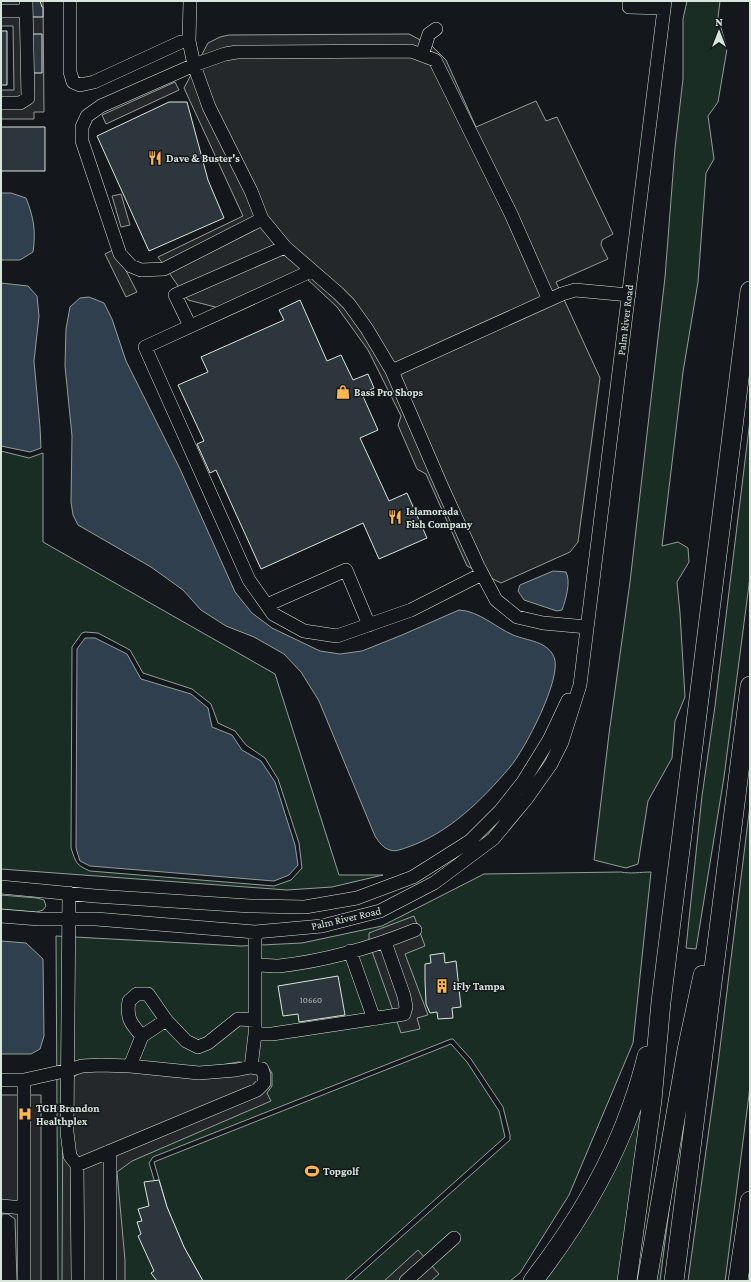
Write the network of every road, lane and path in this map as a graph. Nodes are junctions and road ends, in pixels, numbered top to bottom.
1 (70, 1) edge
2 (190, 1) edge
3 (629, 1) edge
4 (664, 5) edge
5 (26, 6) edge
6 (1, 11) edge
7 (436, 29) dead end
8 (190, 41) junction
9 (422, 55) junction
10 (194, 65) junction
11 (1, 103) edge
12 (262, 219) junction
13 (285, 247) junction
14 (310, 271) junction
15 (750, 291) edge
16 (629, 295) junction
17 (548, 300) junction
18 (190, 326) junction
19 (392, 371) junction
20 (482, 574) junction
21 (267, 605) junction
22 (369, 625) junction
23 (586, 633) junction
24 (750, 686) edge
25 (1, 887) edge
26 (69, 893) junction
27 (1, 916) edge
28 (721, 917) junction
29 (69, 919) junction
30 (414, 930) dead end
31 (255, 932) junction
32 (385, 942) junction
33 (350, 951) junction
34 (255, 965) junction
35 (661, 1002) junction
36 (374, 1018) junction
37 (166, 1020) junction
38 (255, 1020) junction
39 (255, 1034) junction
40 (142, 1036) junction
41 (130, 1066) junction
42 (251, 1067) junction
43 (69, 1070) junction
44 (1, 1080) edge
45 (24, 1080) junction
46 (110, 1151) junction
47 (77, 1165) junction
48 (750, 1200) edge
49 (1, 1206) edge
50 (24, 1208) junction
51 (454, 1238) dead end
52 (24, 1281) edge
53 (78, 1281) edge
54 (110, 1281) edge
55 (406, 1281) edge
56 (533, 1281) edge
57 (627, 1281) edge
58 (647, 1281) edge
59 (674, 1281) edge
60 (738, 1281) edge

1 - 8 street
2 - 8 street
3 - 4 street
4 - 16 street, Palm River Road
5 - 6 street
5 - 11 street
7 - 9 street
8 - 10 street
9 - 10 street
9 - 17 street
10 - 12 street
10 - 12 street
12 - 13 street
13 - 14 street
13 - 18 street
14 - 18 street
14 - 19 street
15 - 35 highway
16 - 17 street
16 - 23 street, Palm River Road
17 - 19 street
18 - 21 street
19 - 20 street
20 - 22 street
20 - 23 street
21 - 22 street
21 - 22 street
23 - 26 street, Palm River Road
23 - 31 street, Palm River Road
24 - 28 highway
25 - 26 street, Palm River Road
26 - 29 street
27 - 29 street, Palm River Road
28 - 58 highway
28 - 59 highway
29 - 31 street, Palm River Road
29 - 43 street
30 - 32 street
31 - 34 street
32 - 33 street
32 - 36 street
33 - 34 street
33 - 36 street
34 - 38 street
35 - 56 highway
35 - 57 highway
36 - 39 street
37 - 38 street
37 - 40 street
37 - 40 street
38 - 39 street
39 - 42 street
40 - 41 street
41 - 42 street
41 - 43 street
42 - 46 street
43 - 45 street
43 - 47 street
44 - 45 street
45 - 50 street
46 - 47 street
46 - 54 street
47 - 53 street
48 - 60 highway
49 - 50 street
50 - 52 street
51 - 55 street

